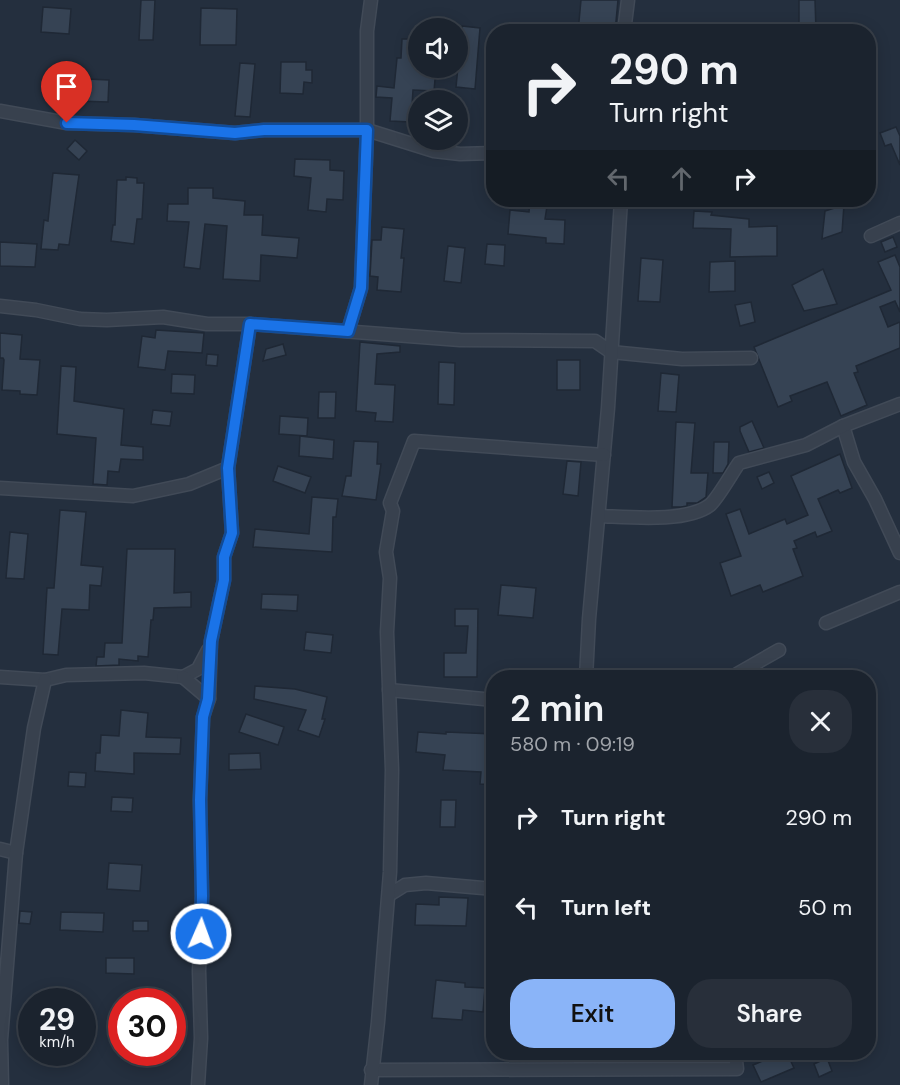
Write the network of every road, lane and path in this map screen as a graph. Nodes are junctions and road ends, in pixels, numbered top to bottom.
1 (371, 0) edge
2 (628, 0) edge
3 (625, 24) edge
4 (0, 111) edge
5 (367, 130) junction
6 (486, 153) edge
7 (621, 207) edge
8 (900, 223) edge
9 (871, 236) dead end
10 (0, 306) edge
11 (250, 324) junction
12 (613, 326) junction
13 (348, 331) junction
14 (595, 341) junction
15 (611, 352) junction
16 (751, 358) dead end
17 (900, 404) edge
18 (843, 426) junction
19 (604, 455) junction
20 (228, 468) junction
21 (0, 488) edge
22 (599, 516) junction
23 (900, 553) edge
24 (900, 592) edge
25 (826, 623) dead end
26 (211, 641) junction
27 (779, 650) dead end
28 (586, 670) edge
29 (744, 670) edge
30 (183, 676) junction
31 (0, 677) edge
32 (45, 680) junction
33 (389, 690) junction
34 (208, 699) junction
35 (486, 699) edge
36 (0, 849) edge
37 (16, 853) junction
38 (390, 872) junction
39 (405, 885) junction
40 (486, 888) edge
41 (389, 895) junction
42 (1, 1040) edge
43 (736, 1060) edge
44 (371, 1070) junction
45 (2, 1085) edge
46 (198, 1085) edge
47 (370, 1085) edge

1 - 5 street
2 - 3 street
4 - 5 street
5 - 6 street
5 - 13 street
7 - 12 street
8 - 9 street
10 - 11 street
11 - 13 street
11 - 20 street
12 - 14 street
12 - 15 street
13 - 14 street
14 - 15 street
15 - 16 street
15 - 19 street
17 - 18 street
18 - 22 street
18 - 23 street
19 - 22 street
19 - 33 street
20 - 21 street
20 - 26 street
22 - 28 street
24 - 25 street
26 - 30 street
26 - 34 street
27 - 29 street
30 - 32 street
30 - 34 street
31 - 32 street
32 - 37 street
33 - 35 street
33 - 38 street
34 - 46 street
36 - 37 street
37 - 42 street
38 - 39 street
38 - 41 street
39 - 40 street
39 - 41 street
41 - 44 street
42 - 45 street
43 - 44 street
44 - 47 street

